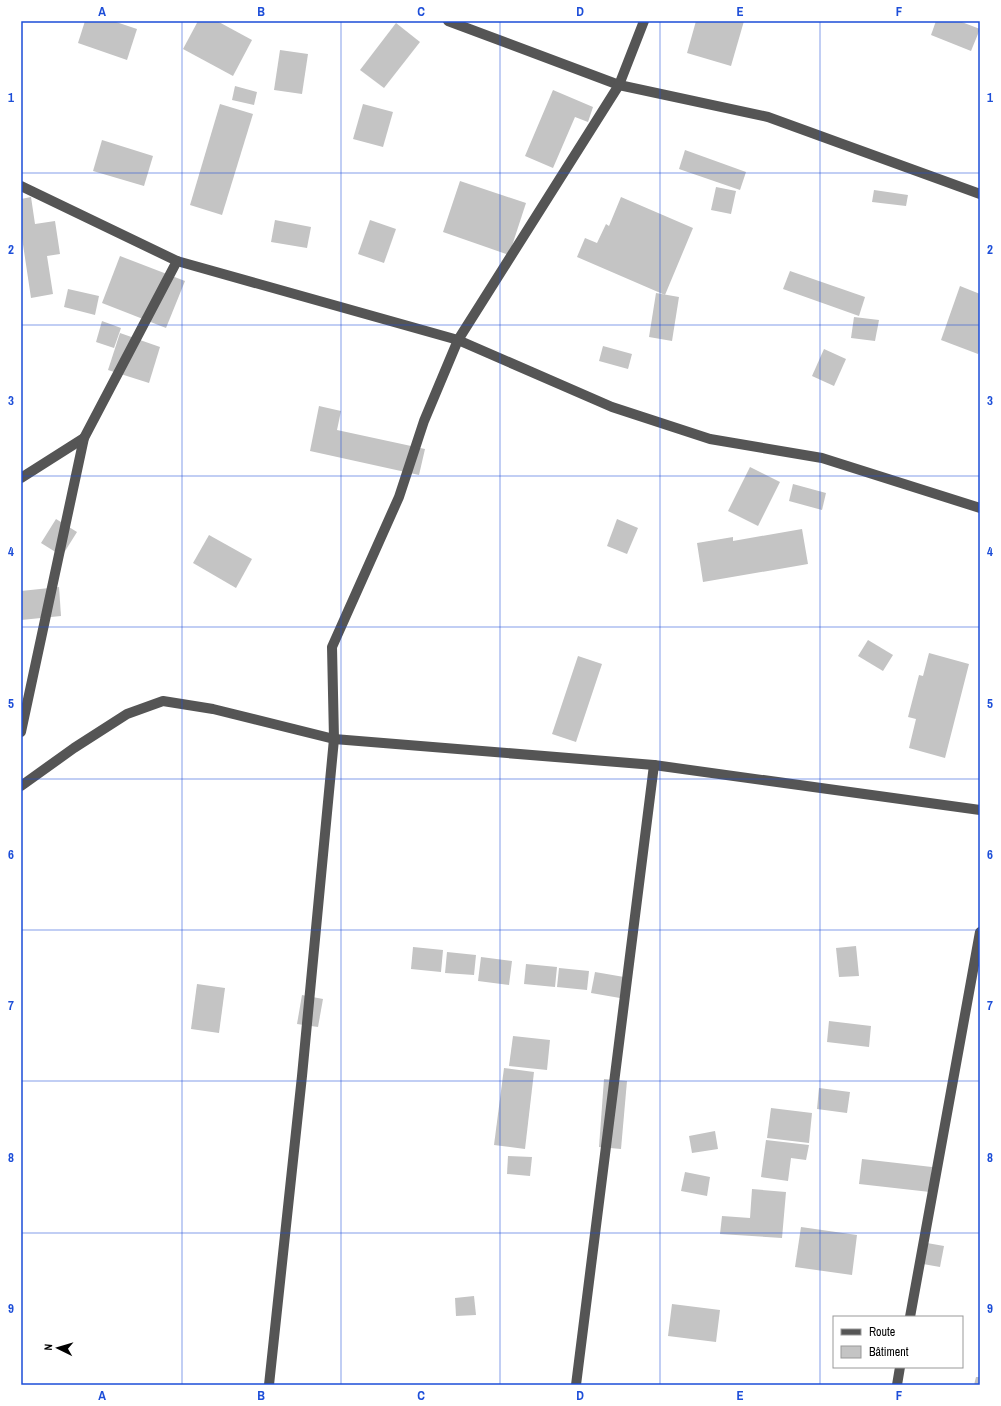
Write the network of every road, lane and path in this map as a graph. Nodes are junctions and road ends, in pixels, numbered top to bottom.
1 (448, 21) edge
2 (644, 21) edge
3 (619, 85) junction
4 (21, 186) edge
5 (980, 194) edge
6 (177, 261) junction
7 (458, 340) junction
8 (84, 438) junction
9 (21, 478) edge
10 (980, 508) edge
11 (21, 732) edge
12 (334, 739) junction
13 (654, 765) junction
14 (21, 786) edge
15 (980, 810) edge
16 (980, 932) edge
17 (910, 1316) edge
18 (900, 1368) edge
19 (269, 1385) edge
20 (576, 1385) edge
21 (897, 1385) edge

1 - 3 street
2 - 3 street
3 - 5 street
3 - 7 street
4 - 6 street
6 - 7 street
6 - 8 street
7 - 10 street
7 - 12 street
8 - 9 street
8 - 11 street
12 - 13 street
12 - 14 street
12 - 19 street
13 - 15 street
13 - 20 street
16 - 17 street
18 - 21 street

